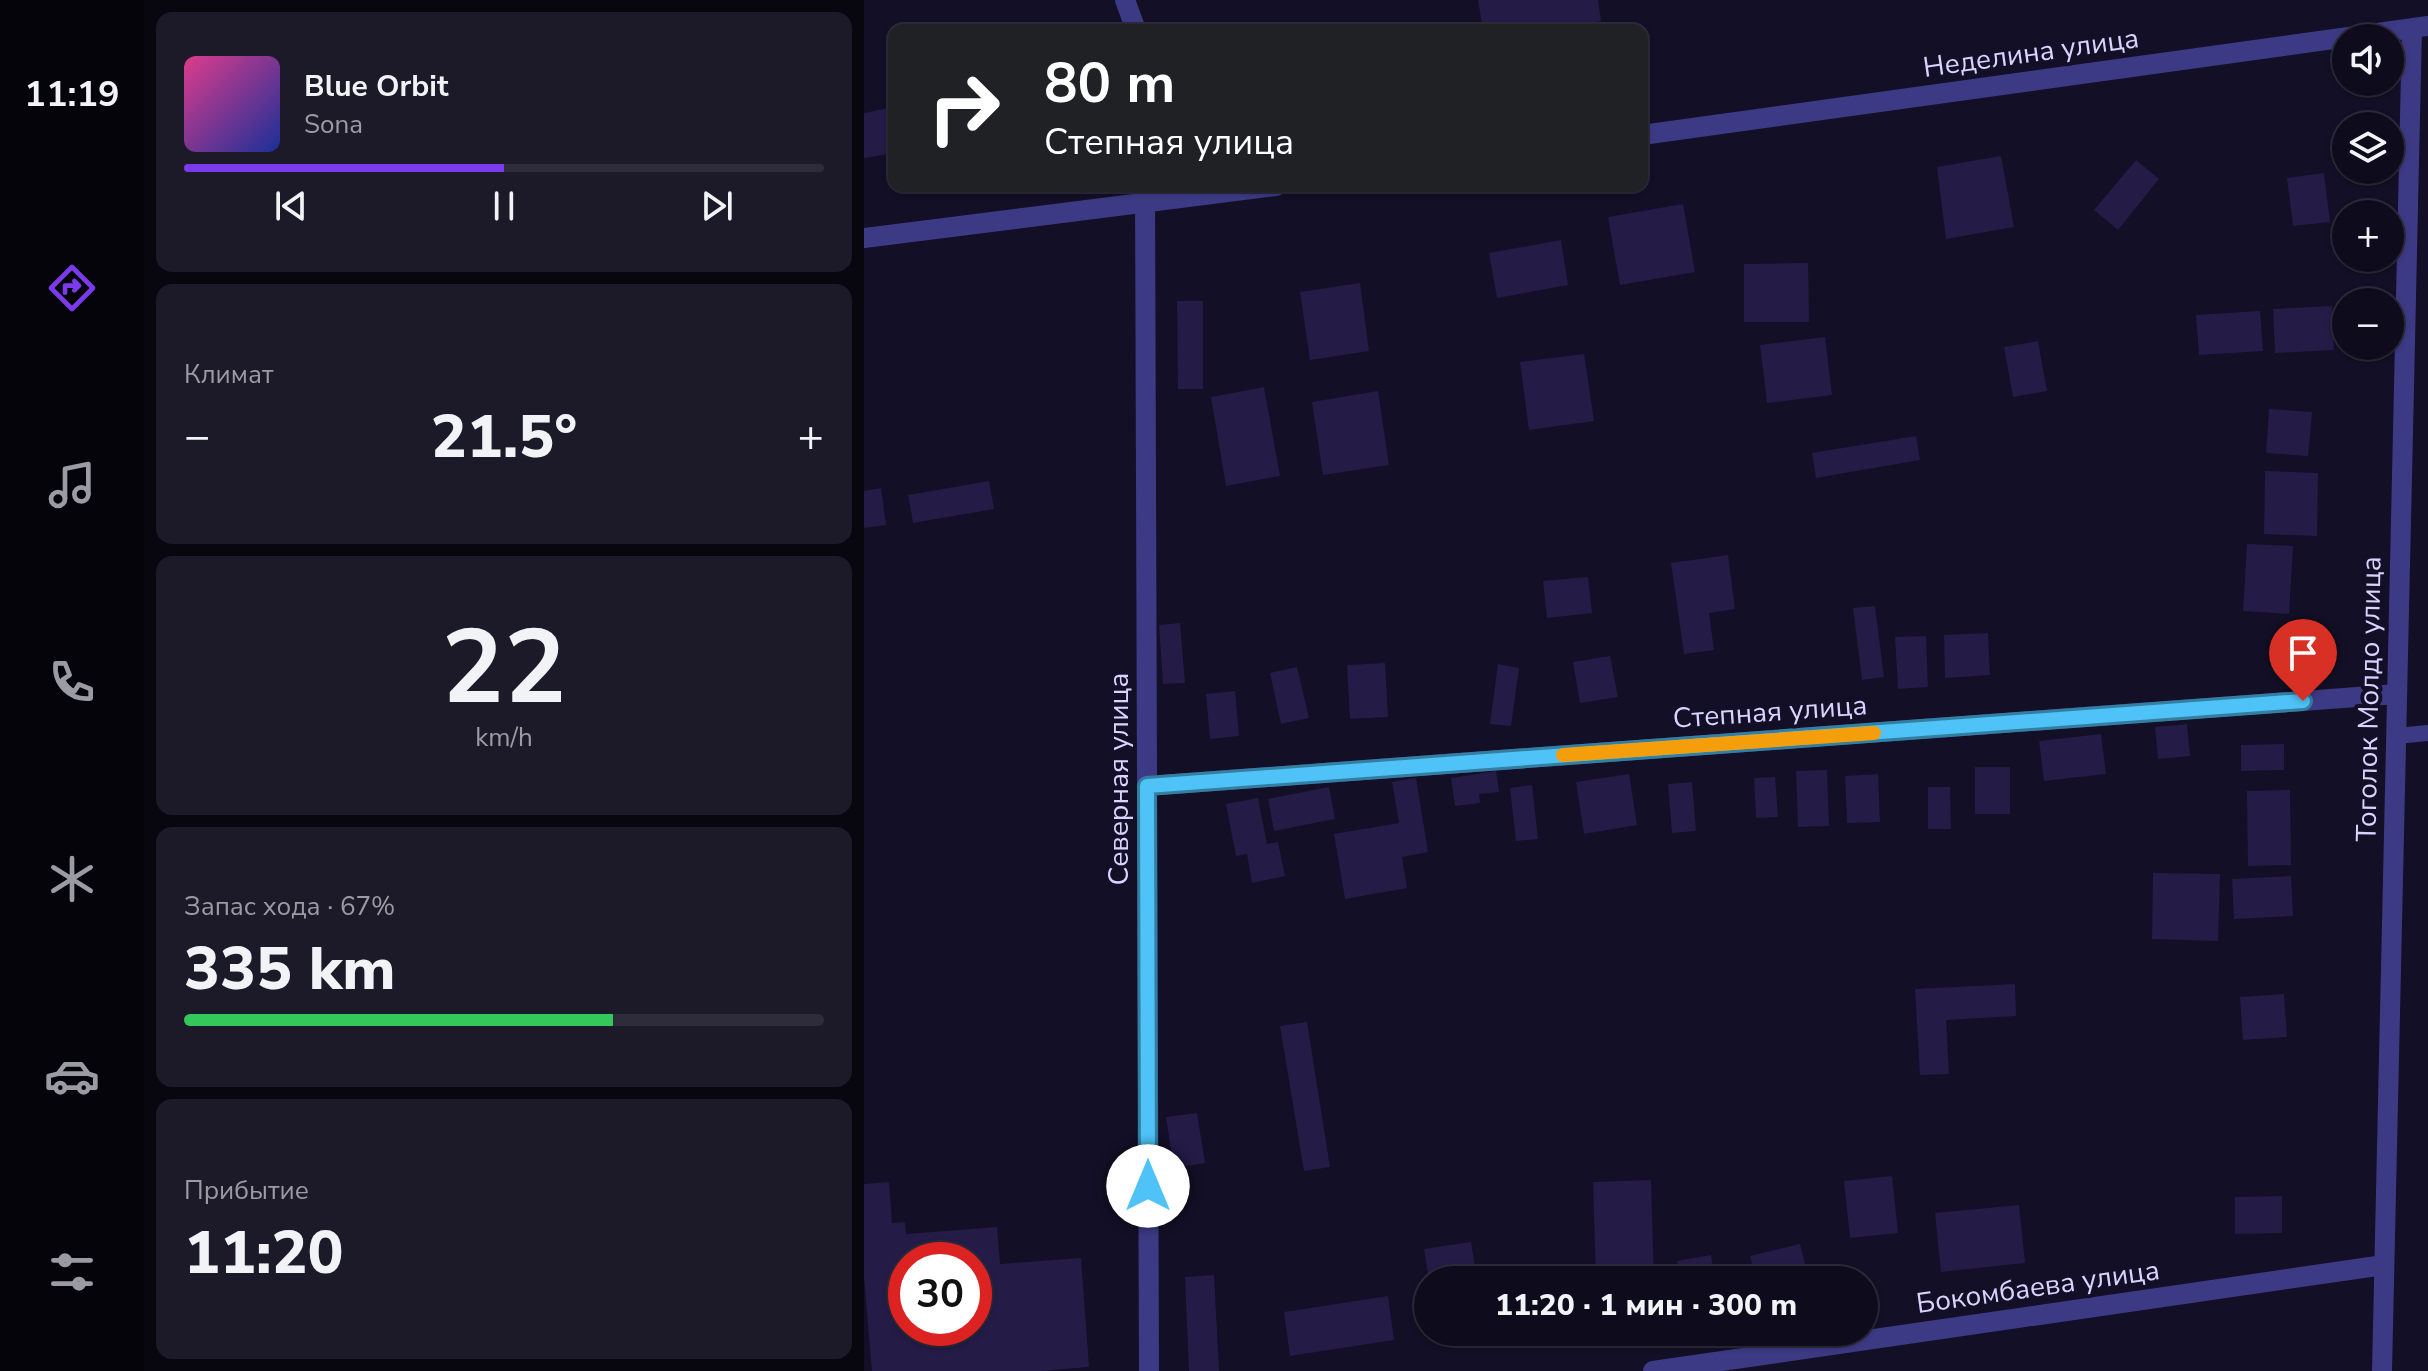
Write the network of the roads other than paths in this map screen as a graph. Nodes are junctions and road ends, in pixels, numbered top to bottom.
1 (1125, 0) edge
2 (1134, 24) edge
3 (2420, 27) edge
4 (1648, 134) edge
5 (1188, 192) edge
6 (1144, 195) edge
7 (864, 238) edge
8 (2397, 694) junction
9 (2428, 733) edge
10 (2396, 736) junction
11 (1147, 786) junction
12 (2384, 1265) junction
13 (1149, 1371) edge
14 (1653, 1371) edge
15 (2382, 1371) edge

1 - 2 street
3 - 4 street, Неделина улица
3 - 8 street, Тоголок Молдо улица
5 - 6 street
6 - 7 street
6 - 11 street, Северная улица
8 - 10 street, Тоголок Молдо улица
8 - 11 street, Степная улица
9 - 10 lane
10 - 12 street, Тоголок Молдо улица
11 - 13 street, Северная улица
12 - 14 street, Бокомбаева улица
12 - 15 street, Тоголок Молдо улица

